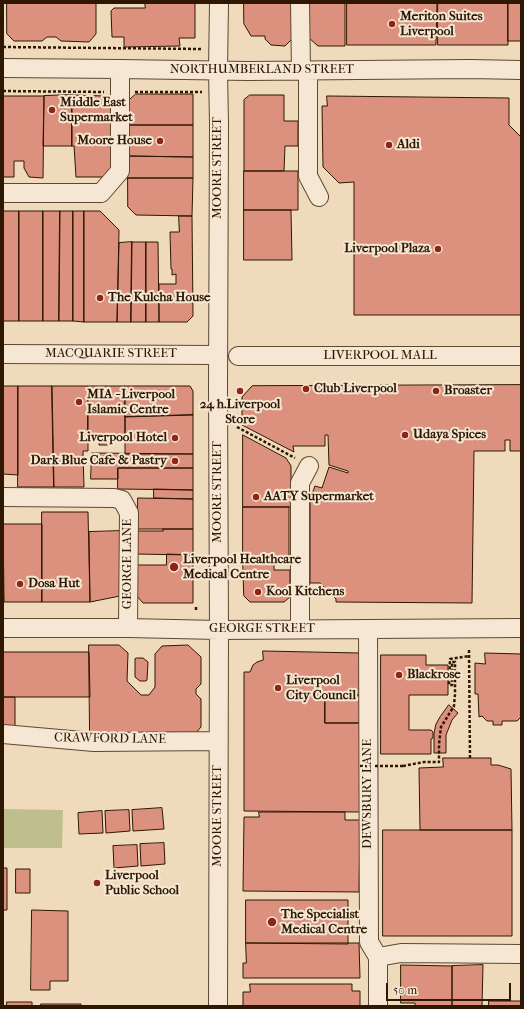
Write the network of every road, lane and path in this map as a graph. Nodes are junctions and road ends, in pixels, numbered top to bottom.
1 (219, 3) edge
2 (300, 3) edge
3 (3, 47) edge
4 (203, 49) dead end
5 (3, 68) edge
6 (120, 69) junction
7 (521, 70) edge
8 (218, 71) junction
9 (305, 71) junction
10 (3, 192) edge
11 (319, 198) dead end
12 (3, 354) edge
13 (218, 355) junction
14 (238, 356) dead end
15 (521, 356) edge
16 (237, 428) dead end
17 (309, 466) joint
18 (3, 497) edge
19 (196, 607) dead end
20 (196, 610) dead end
21 (3, 628) edge
22 (128, 628) junction
23 (521, 628) edge
24 (300, 629) junction
25 (368, 629) junction
26 (219, 630) junction
27 (469, 650) dead end
28 (469, 656) junction
29 (3, 734) edge
30 (218, 741) junction
31 (470, 758) dead end
32 (364, 763) junction
33 (521, 954) edge
34 (378, 958) junction
35 (218, 1006) edge
36 (378, 1006) edge

1 - 8 street, MOORE STREET
2 - 9 street
3 - 4 path, NORTHUMBERLAND STREET
5 - 6 street, NORTHUMBERLAND STREET
6 - 8 street, NORTHUMBERLAND STREET
6 - 10 street
7 - 9 street, NORTHUMBERLAND STREET
8 - 9 street, NORTHUMBERLAND STREET
8 - 13 street, MOORE STREET
9 - 11 street
12 - 13 street, MACQUARIE STREET
13 - 26 street, MOORE STREET
14 - 15 street, LIVERPOOL MALL
16 - 17 path
17 - 24 street
18 - 22 street, GEORGE LANE
19 - 20 path
21 - 22 street, GEORGE STREET
22 - 26 street, GEORGE STREET
23 - 25 street, GEORGE STREET
24 - 25 street, GEORGE STREET
24 - 26 street, GEORGE STREET
25 - 32 street, DEWSBURY LANE
26 - 30 street, MOORE STREET
27 - 28 path
28 - 31 path
28 - 32 path, bridge
29 - 30 street, CRAWFORD LANE
30 - 35 street, MOORE STREET
32 - 34 street, DEWSBURY LANE
33 - 34 street
34 - 36 street

